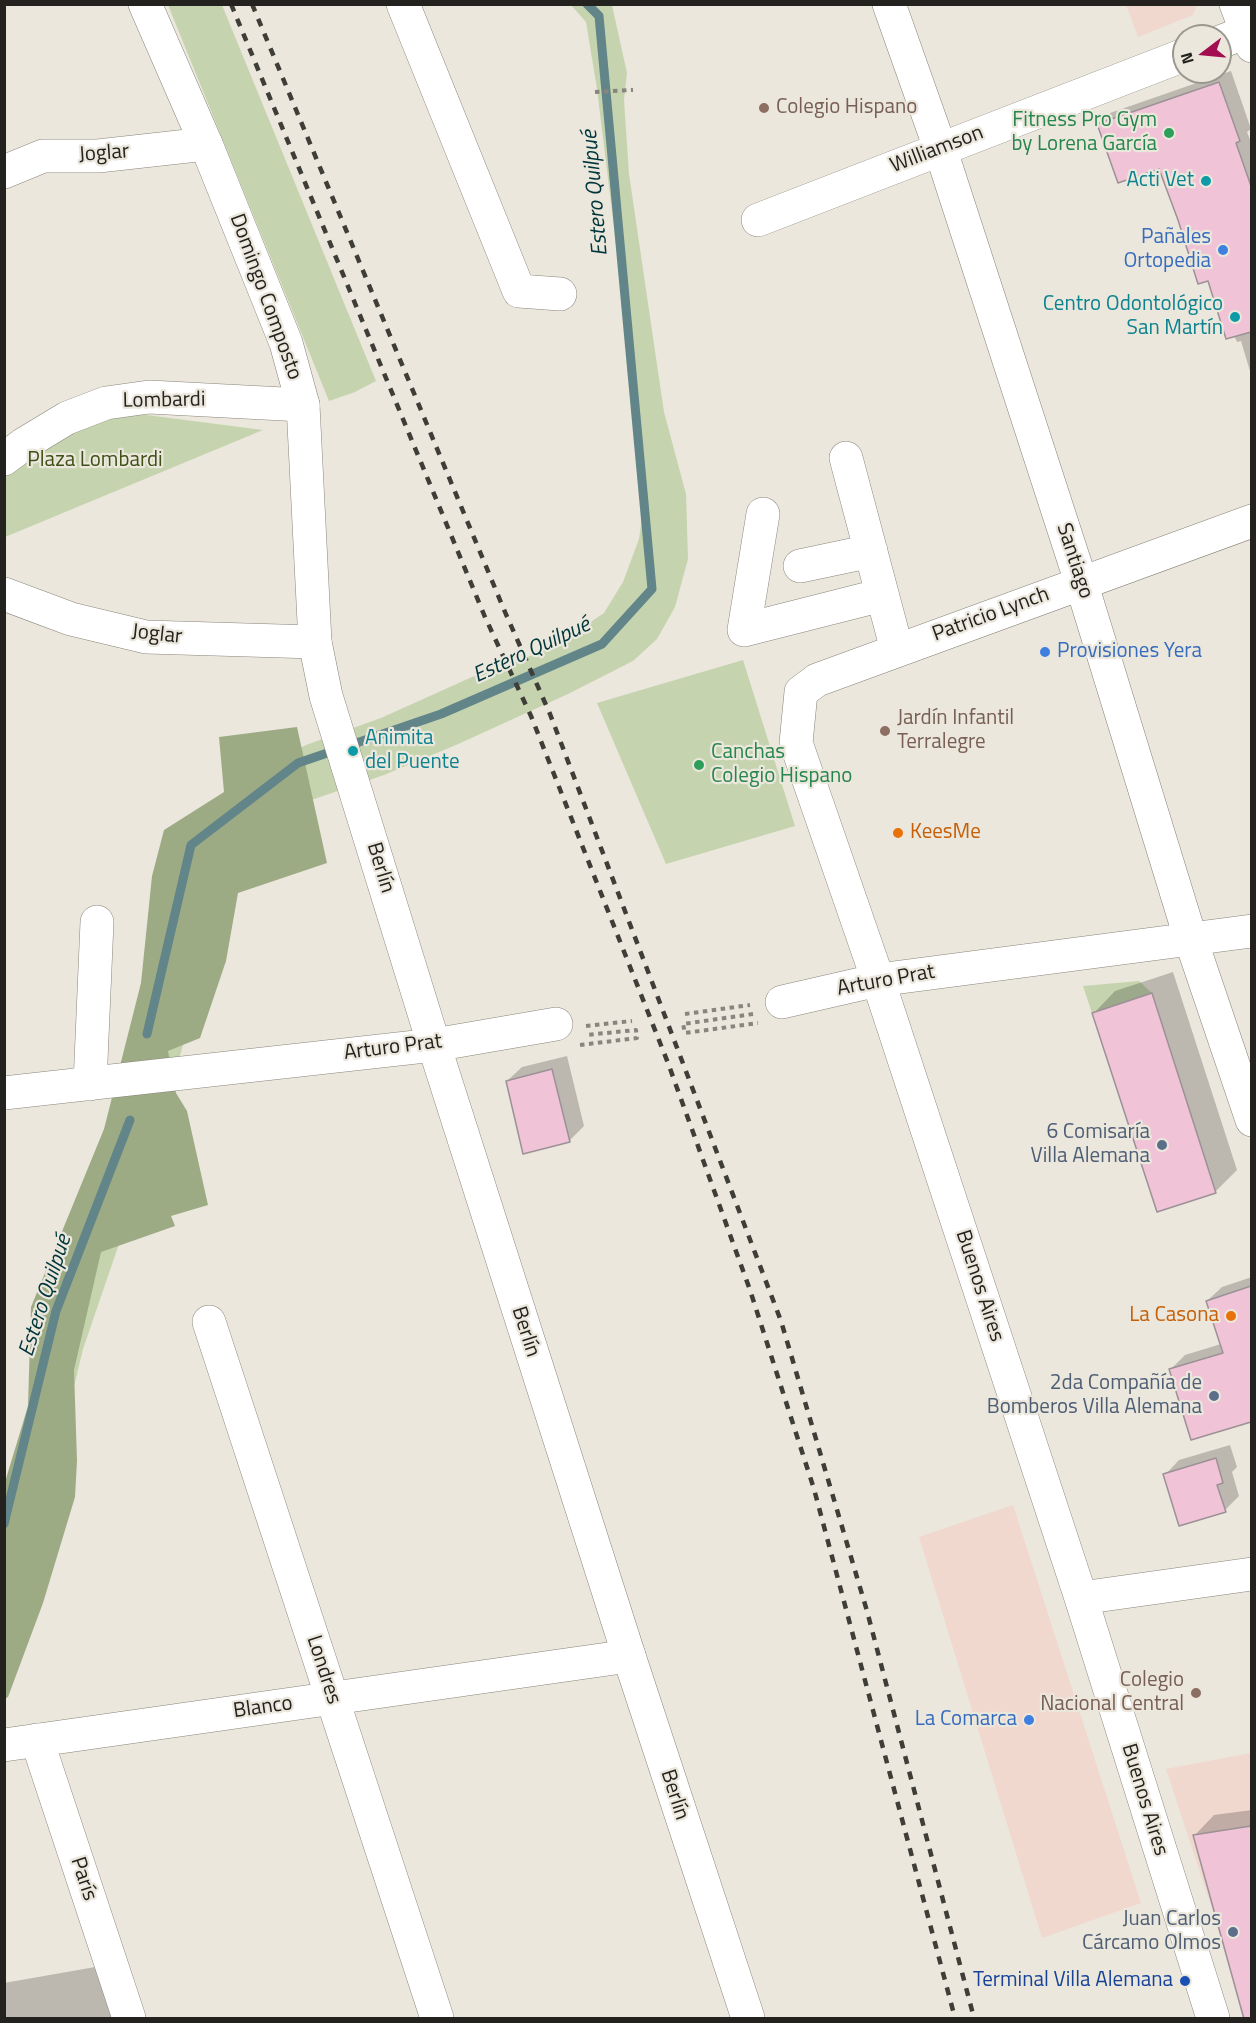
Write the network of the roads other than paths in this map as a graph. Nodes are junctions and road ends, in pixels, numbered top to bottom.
1 (145, 4) edge
2 (403, 4) edge
3 (889, 4) edge
4 (1172, 60) edge
5 (206, 144) junction
6 (940, 148) junction
7 (4, 172) edge
8 (758, 220) dead end
9 (560, 294) dead end
10 (303, 405) junction
11 (846, 458) dead end
12 (4, 459) edge
13 (763, 514) dead end
14 (1251, 521) edge
15 (871, 551) junction
16 (800, 566) dead end
17 (1081, 582) junction
18 (4, 594) edge
19 (882, 595) junction
20 (315, 642) junction
21 (897, 650) junction
22 (801, 692) joint
23 (97, 922) dead end
24 (1251, 931) edge
25 (1191, 940) junction
26 (878, 980) junction
27 (766, 1006) road end
28 (572, 1029) road end
29 (434, 1045) junction
30 (101, 1083) junction
31 (4, 1093) edge
32 (1251, 1120) edge
33 (209, 1322) dead end
34 (1251, 1574) edge
35 (1081, 1598) junction
36 (629, 1656) junction
37 (332, 1698) junction
38 (37, 1740) junction
39 (4, 1745) edge
40 (129, 2019) edge
41 (437, 2019) edge
42 (748, 2019) edge
43 (1213, 2019) edge

1 - 5 street, Domingo Composto
2 - 9 street
3 - 6 street, Santiago
4 - 6 street, Williamson
5 - 7 street, Joglar
5 - 10 street, Domingo Composto
6 - 8 street, Williamson
6 - 17 street, Santiago
10 - 12 street, Lombardi
10 - 20 street, Domingo Composto
11 - 15 street
13 - 19 street
14 - 17 street, Patricio Lynch
15 - 16 street
15 - 19 street
17 - 21 street, Patricio Lynch
17 - 25 street, Santiago
18 - 20 street, Joglar
19 - 21 street
20 - 29 street, Berlín
21 - 22 street, Patricio Lynch
22 - 26 street, Buenos Aires
23 - 30 street
24 - 25 street, Arturo Prat
25 - 26 street, Arturo Prat
25 - 32 street, Santiago
26 - 27 street, Arturo Prat
26 - 35 street, Buenos Aires
28 - 29 street, Arturo Prat
29 - 30 street, Arturo Prat
29 - 36 street, Berlín
30 - 31 street, Arturo Prat
33 - 37 street, Londres
34 - 35 street
35 - 43 street, Buenos Aires
36 - 37 street, Blanco
36 - 42 street, Berlín
37 - 38 street, Blanco
37 - 41 street, Londres
38 - 39 street, Blanco
38 - 40 street, París

